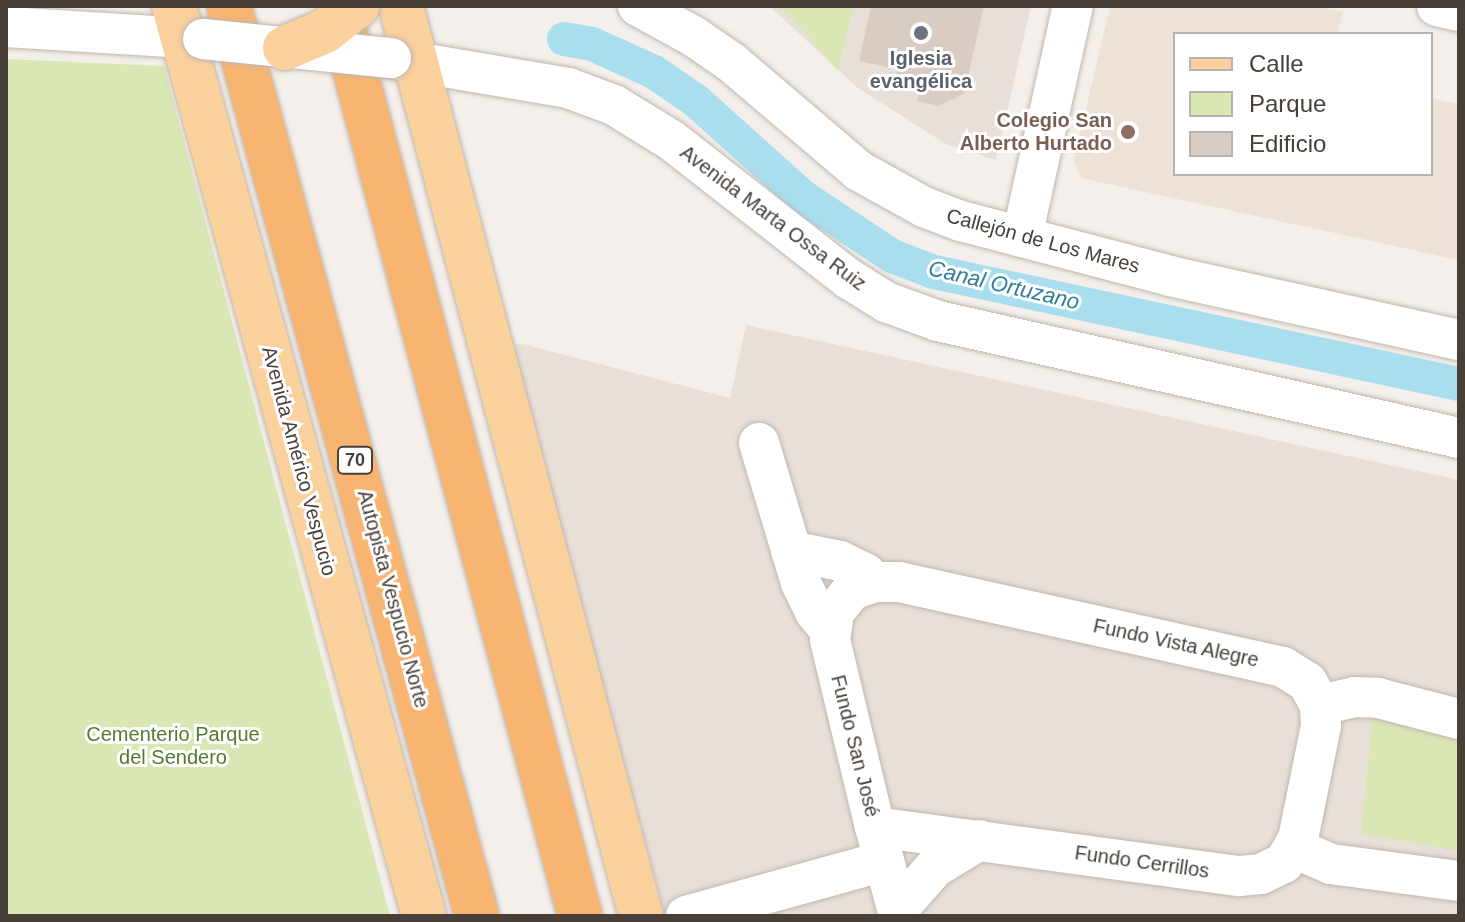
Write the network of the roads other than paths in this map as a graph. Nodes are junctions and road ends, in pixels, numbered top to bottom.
1 (338, 6) edge
2 (357, 6) edge
3 (401, 6) edge
4 (638, 6) edge
5 (1073, 6) edge
6 (1437, 6) edge
7 (1459, 11) edge
8 (182, 21) edge
9 (6, 27) edge
10 (285, 48) junction
11 (402, 60) junction
12 (1022, 237) junction
13 (1459, 340) edge
14 (1459, 438) edge
15 (759, 443) dead end
16 (791, 551) junction
17 (849, 604) junction
18 (1320, 705) junction
19 (1459, 719) edge
20 (980, 840) junction
21 (880, 844) junction
22 (1294, 848) junction
23 (1459, 881) edge
24 (898, 912) edge
25 (424, 916) edge
26 (477, 916) edge
27 (580, 916) edge
28 (641, 916) edge
29 (686, 916) edge

1 - 27 highway
2 - 10 main road, bridge
3 - 11 main road
4 - 12 street, Callejón de Los Mares
5 - 12 street
6 - 7 street
8 - 9 street, Avenida Marta Ossa Ruiz
8 - 10 street, Avenida Marta Ossa Ruiz, bridge
8 - 25 main road, Avenida Américo Vespucio
8 - 26 highway, Autopista Vespucio Norte / 70
10 - 11 street, Avenida Marta Ossa Ruiz, bridge
11 - 14 street, Avenida Marta Ossa Ruiz
11 - 28 main road
12 - 13 street, Callejón de Los Mares
15 - 16 street, Fundo San José
16 - 17 street, Fundo San José
16 - 17 street, Fundo Vista Alegre
17 - 18 street, Fundo Vista Alegre
17 - 21 street, Fundo San José
18 - 19 street
18 - 22 street
20 - 21 street, Fundo Cerrillos
20 - 22 street, Fundo Cerrillos
20 - 24 street
21 - 24 street, Fundo San José
21 - 29 street
22 - 23 street

